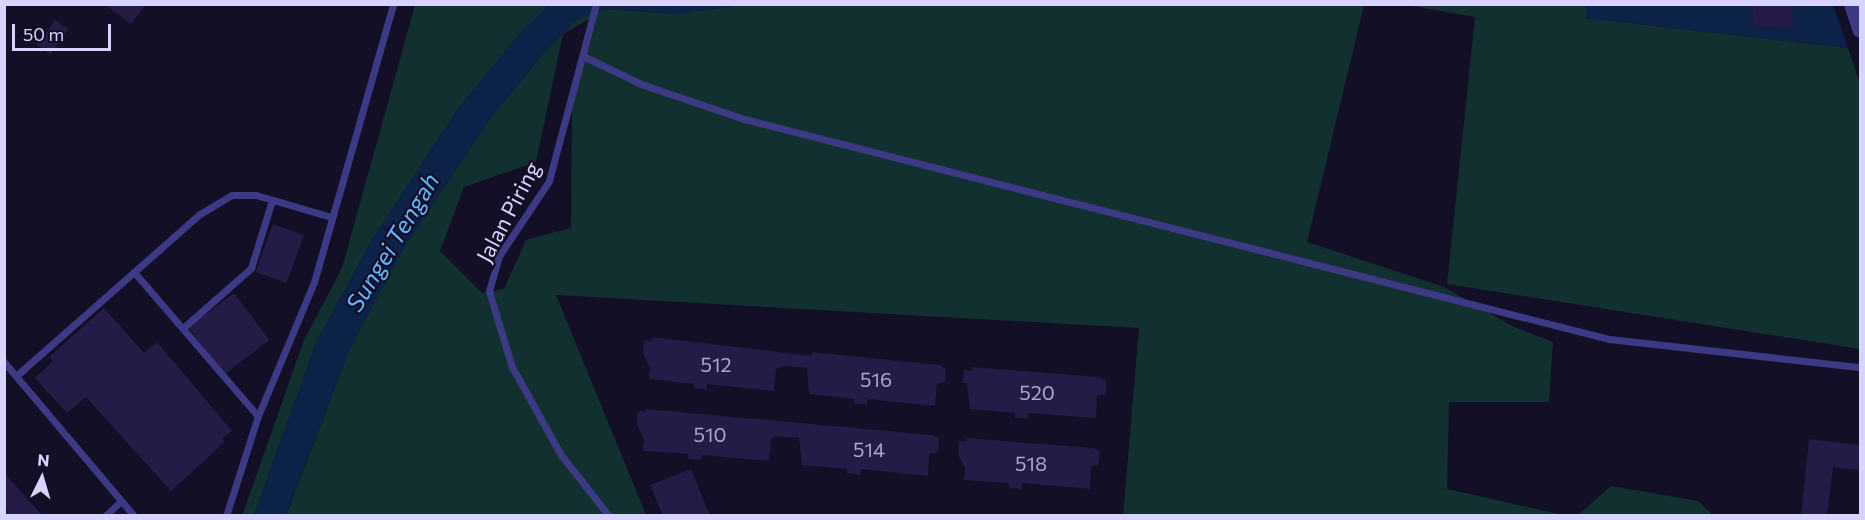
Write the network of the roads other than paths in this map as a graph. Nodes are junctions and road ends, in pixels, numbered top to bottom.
1 (393, 4) edge
2 (596, 4) edge
3 (1851, 4) edge
4 (1860, 31) edge
5 (585, 57) junction
6 (272, 200) junction
7 (331, 217) junction
8 (134, 272) junction
9 (183, 328) junction
10 (4, 362) edge
11 (1860, 367) edge
12 (16, 376) junction
13 (258, 416) junction
14 (121, 501) junction
15 (105, 516) edge
16 (134, 516) edge
17 (225, 516) edge
18 (609, 516) edge

1 - 7 lane
2 - 5 lane, Jalan Piring
3 - 4 street
5 - 11 lane
5 - 18 lane, Jalan Piring
6 - 7 lane
6 - 8 lane
6 - 9 lane
7 - 13 lane
8 - 9 lane
8 - 12 lane
9 - 13 lane
10 - 12 lane
12 - 14 lane
13 - 17 lane
14 - 15 lane
14 - 16 lane

